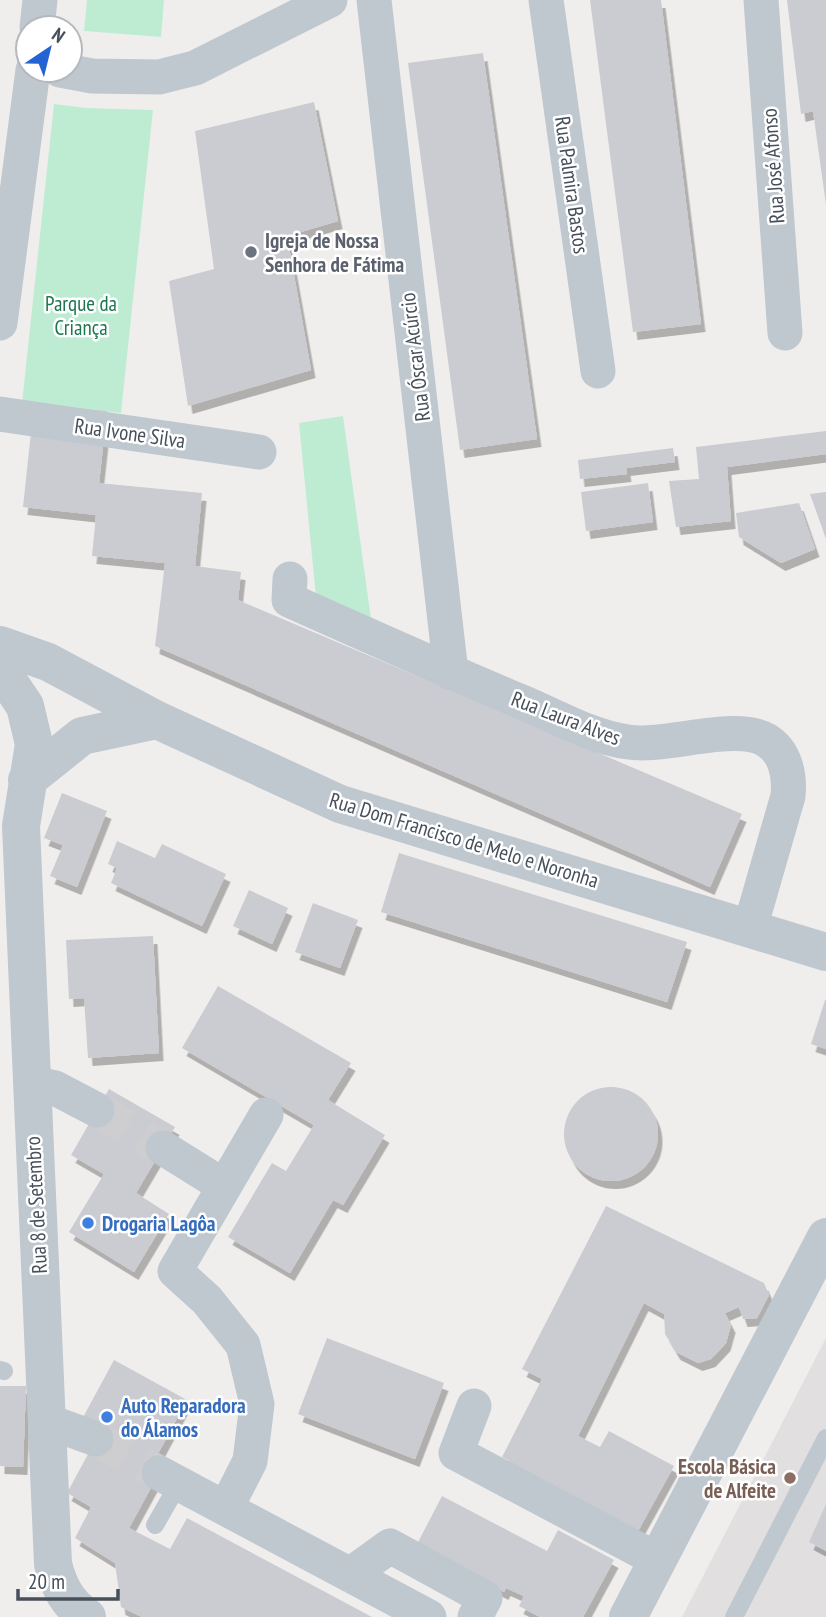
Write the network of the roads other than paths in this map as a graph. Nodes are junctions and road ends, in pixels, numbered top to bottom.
1 (330, 0) edge
2 (374, 0) edge
3 (546, 0) edge
4 (761, 0) edge
5 (84, 74) edge
6 (31, 84) edge
7 (0, 323) edge
8 (785, 333) dead end
9 (598, 371) dead end
10 (0, 414) edge
11 (259, 452) dead end
12 (290, 579) dead end
13 (0, 645) edge
14 (0, 670) edge
15 (451, 673) junction
16 (157, 720) junction
17 (27, 780) junction
18 (750, 928) junction
19 (826, 952) edge
20 (31, 1083) junction
21 (97, 1110) tunnel mouth
22 (266, 1115) dead end
23 (163, 1149) tunnel mouth
24 (224, 1186) junction
25 (826, 1237) edge
26 (474, 1406) dead end
27 (47, 1421) junction
28 (826, 1438) edge
29 (96, 1439) tunnel mouth
30 (169, 1478) joint
31 (226, 1508) junction
32 (155, 1525) dead end
33 (658, 1560) junction
34 (350, 1575) junction
35 (87, 1617) edge
36 (429, 1617) edge
37 (475, 1617) edge
38 (628, 1617) edge
39 (734, 1617) edge

1 - 5 street
2 - 15 street, Rua Óscar Acúrcio
3 - 9 street, Rua Palmira Bastos
4 - 8 street, Rua José Afonso
6 - 7 street
10 - 11 street, Rua Ivone Silva
12 - 15 street, Rua Laura Alves
13 - 16 street, Rua Dom Francisco de Melo e Noronha
14 - 17 street, Rua 8 de Setembro
15 - 18 street, Rua Laura Alves
16 - 17 street
16 - 18 street, Rua Dom Francisco de Melo e Noronha
17 - 20 street, Rua 8 de Setembro
18 - 19 street, Rua Dom Francisco de Melo e Noronha
20 - 21 street
20 - 27 street, Rua 8 de Setembro
22 - 24 street
23 - 24 street
24 - 31 street
25 - 33 street
26 - 33 street
27 - 29 street
27 - 35 street, Rua 8 de Setembro
28 - 39 lane
30 - 31 street
30 - 32 lane
31 - 34 street
33 - 38 street
34 - 36 street
34 - 37 street

